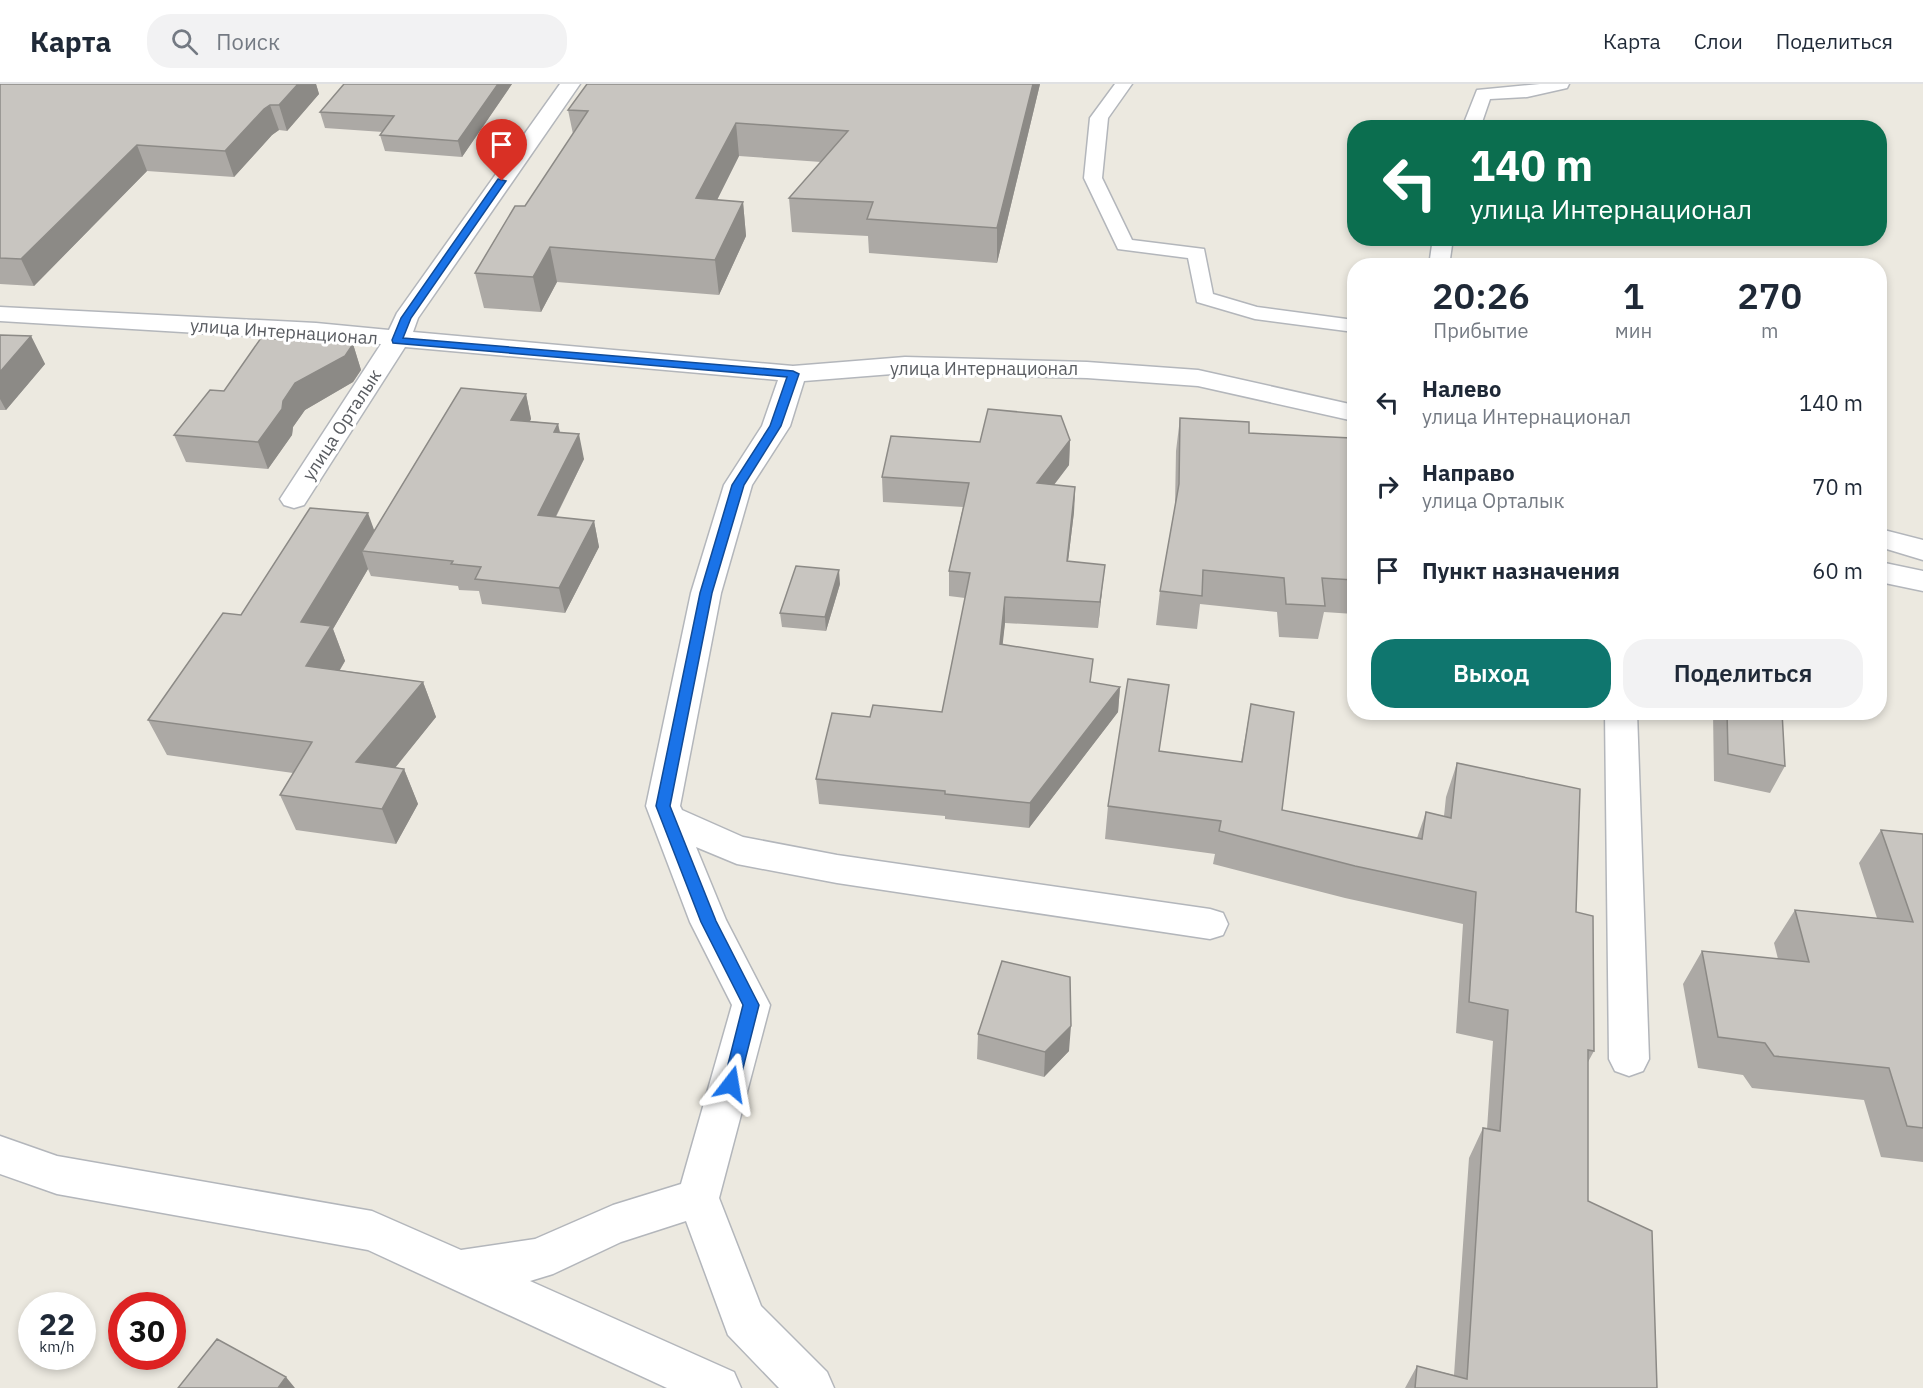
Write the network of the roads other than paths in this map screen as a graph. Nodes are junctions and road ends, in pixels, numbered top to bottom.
1 (570, 84) edge
2 (1124, 84) edge
3 (1561, 84) edge
4 (1474, 120) edge
5 (0, 314) edge
6 (1347, 325) edge
7 (397, 340) junction
8 (793, 374) junction
9 (1347, 411) edge
10 (294, 499) dead end
11 (1887, 540) edge
12 (1923, 550) edge
13 (1887, 573) edge
14 (1923, 581) edge
15 (1621, 720) edge
16 (667, 818) junction
17 (1210, 924) dead end
18 (1629, 1059) dead end
19 (0, 1155) edge
20 (698, 1198) junction
21 (460, 1270) junction
22 (718, 1388) edge
23 (812, 1388) edge

1 - 7 street, улица Орталык
2 - 6 lane
3 - 4 lane
5 - 7 street, улица Интернационал
7 - 8 street, улица Интернационал
7 - 10 street, улица Орталык
8 - 9 street, улица Интернационал
8 - 16 street
11 - 12 street
13 - 14 street
15 - 18 street
16 - 17 street
16 - 20 street
19 - 21 street
20 - 21 street
20 - 23 street
21 - 22 street

